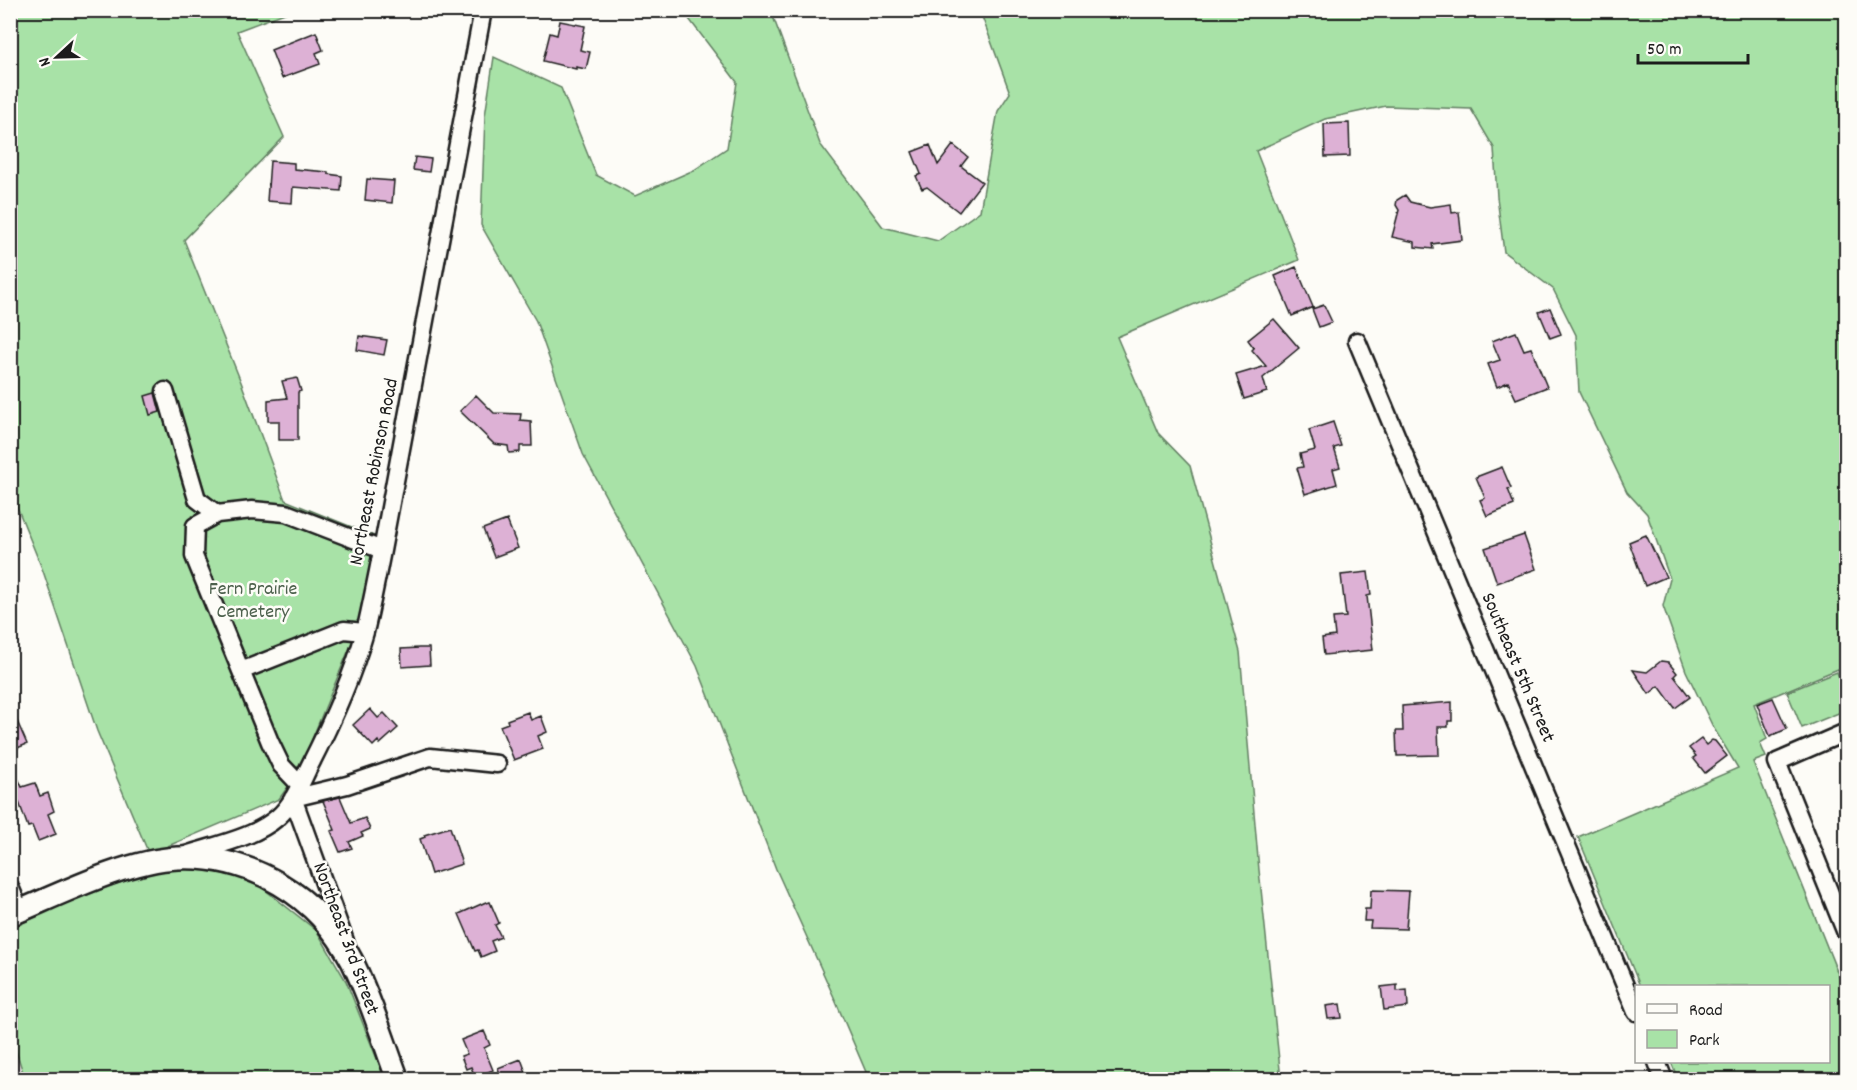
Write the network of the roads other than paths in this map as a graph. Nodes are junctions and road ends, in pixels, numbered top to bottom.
1 (483, 10) edge
2 (1358, 341) dead end
3 (165, 391) dead end
4 (197, 499) junction
5 (217, 514) junction
6 (195, 526) junction
7 (382, 550) junction
8 (364, 632) junction
9 (241, 671) junction
10 (1846, 732) edge
11 (497, 764) dead end
12 (296, 792) junction
13 (177, 858) junction
14 (10, 887) edge
15 (326, 912) junction
16 (15, 913) edge
17 (1846, 933) edge
18 (1635, 1010) edge
19 (1657, 1063) edge
20 (398, 1080) edge
21 (1664, 1080) edge

1 - 7 street, Northeast Robinson Road
2 - 18 street, Southeast 5th Street
3 - 4 street
4 - 5 street
4 - 6 street
5 - 6 street
5 - 7 street
6 - 9 street
7 - 8 street, Northeast Robinson Road
8 - 9 street
8 - 12 street, Northeast Robinson Road
9 - 12 street
10 - 17 street
11 - 12 street
12 - 13 street, Northeast Robinson Road
12 - 15 street, Northeast 3rd Street
13 - 15 main road, Northeast 3rd Street
13 - 16 main road, Northeast 3rd Street
14 - 16 street
15 - 20 main road, Northeast 3rd Street
19 - 21 street

